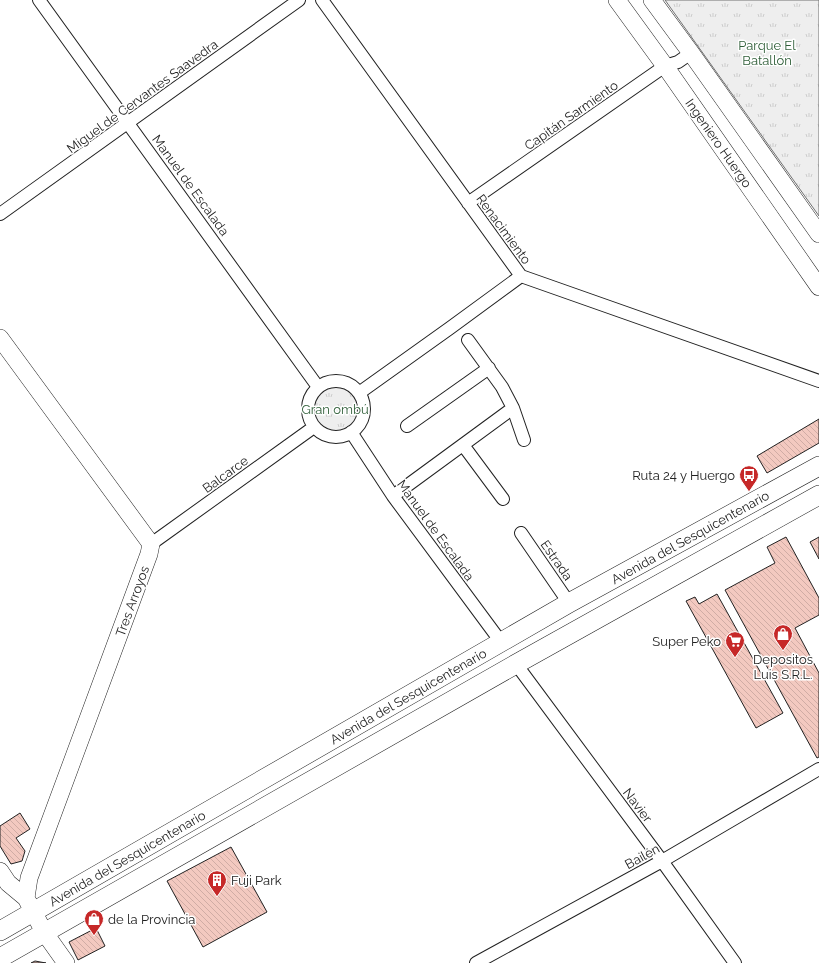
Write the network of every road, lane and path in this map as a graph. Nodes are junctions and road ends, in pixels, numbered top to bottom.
1 (39, 0) edge
2 (299, 0) edge
3 (322, 0) edge
4 (617, 0) edge
5 (652, 0) edge
6 (692, 53) junction
7 (665, 66) junction
8 (129, 123) junction
9 (468, 203) junction
10 (0, 214) edge
11 (819, 234) edge
12 (521, 276) junction
13 (819, 287) edge
14 (0, 338) edge
15 (468, 340) dead end
16 (489, 368) junction
17 (819, 381) edge
18 (318, 387) junction
19 (359, 393) junction
20 (513, 408) junction
21 (407, 426) dead end
22 (314, 427) junction
23 (351, 432) junction
24 (524, 440) dead end
25 (463, 445) junction
26 (819, 466) edge
27 (819, 495) edge
28 (393, 496) junction
29 (503, 499) dead end
30 (521, 533) dead end
31 (151, 544) junction
32 (569, 603) junction
33 (501, 642) junction
34 (516, 664) junction
35 (819, 769) edge
36 (662, 861) junction
37 (0, 872) edge
38 (30, 904) junction
39 (0, 931) edge
40 (44, 932) junction
41 (0, 958) edge
42 (66, 963) edge
43 (476, 963) edge
44 (735, 963) edge

1 - 8 street, Manuel de Escalada
2 - 8 street, Miguel de Cervantes Saavedra
3 - 9 street, Renacimiento
4 - 7 street, Ingeniero Huergo
5 - 6 street
6 - 7 street, Capitán Sarmiento
6 - 11 street
7 - 9 street, Capitán Sarmiento
7 - 13 street, Ingeniero Huergo
8 - 10 street, Miguel de Cervantes Saavedra
8 - 18 street, Manuel de Escalada
9 - 12 street, Renacimiento
12 - 17 street, Renacimiento
12 - 19 street
14 - 31 street
15 - 16 street
16 - 20 street
16 - 21 street
18 - 19 street
18 - 22 street
19 - 23 street
20 - 24 street
20 - 25 street
22 - 23 street
22 - 31 street, Balcarce
23 - 28 street, Manuel de Escalada
25 - 28 street
25 - 29 street
26 - 32 main road, Avenida del Sesquicentenario
27 - 34 main road, Avenida del Sesquicentenario
28 - 33 street, Manuel de Escalada
30 - 32 street, Estrada
31 - 38 street, Tres Arroyos
32 - 33 main road, Avenida del Sesquicentenario
33 - 38 main road, Avenida del Sesquicentenario
34 - 36 street, Navier
34 - 40 main road, Avenida del Sesquicentenario
35 - 36 street, Bailén
36 - 43 street, Bailén
36 - 44 street, Navier
37 - 38 street
38 - 39 main road, Avenida del Sesquicentenario
38 - 40 street
40 - 41 main road, Avenida del Sesquicentenario
40 - 42 street

